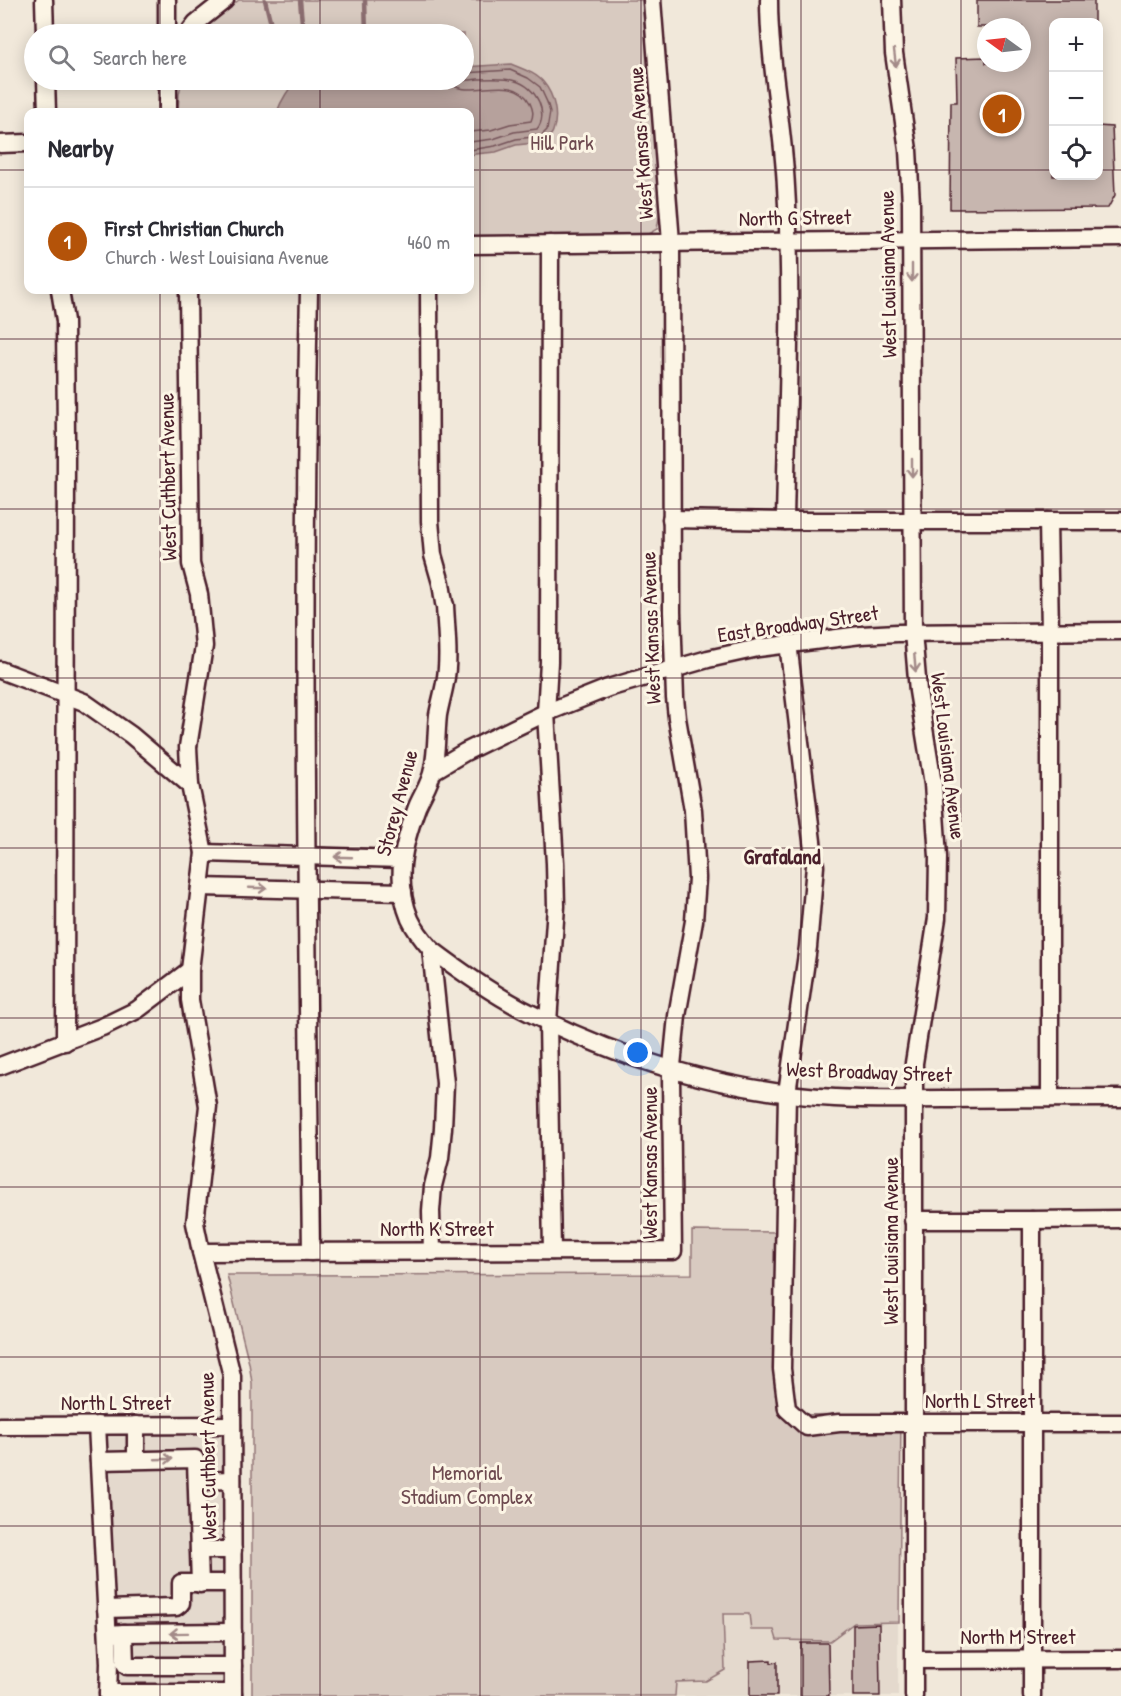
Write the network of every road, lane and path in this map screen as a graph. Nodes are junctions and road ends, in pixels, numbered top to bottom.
1 (44, 0) edge
2 (167, 0) edge
3 (225, 0) edge
4 (652, 0) edge
5 (769, 0) edge
6 (892, 0) edge
7 (45, 24) edge
8 (167, 24) edge
9 (195, 24) edge
10 (46, 90) edge
11 (168, 90) edge
12 (47, 108) edge
13 (168, 108) edge
14 (24, 143) edge
15 (0, 144) edge
16 (1121, 238) edge
17 (911, 239) junction
18 (789, 241) junction
19 (671, 242) junction
20 (550, 244) junction
21 (474, 245) edge
22 (61, 294) edge
23 (188, 294) edge
24 (309, 294) edge
25 (429, 294) edge
26 (671, 519) junction
27 (785, 520) junction
28 (912, 521) junction
29 (1048, 521) junction
30 (1121, 521) edge
31 (1121, 631) edge
32 (913, 632) junction
33 (1050, 632) junction
34 (789, 644) junction
35 (674, 669) junction
36 (0, 670) edge
37 (66, 695) junction
38 (546, 713) junction
39 (433, 771) junction
40 (190, 785) junction
41 (204, 853) junction
42 (307, 856) junction
43 (401, 859) junction
44 (200, 887) junction
45 (306, 890) junction
46 (403, 892) junction
47 (430, 950) junction
48 (190, 970) junction
49 (548, 1022) junction
50 (65, 1042) junction
51 (0, 1066) edge
52 (672, 1068) junction
53 (787, 1093) junction
54 (1050, 1098) junction
55 (1121, 1098) edge
56 (914, 1099) junction
57 (1121, 1219) edge
58 (913, 1220) junction
59 (1032, 1220) junction
60 (552, 1251) junction
61 (673, 1251) joint
62 (201, 1252) junction
63 (311, 1252) junction
64 (432, 1252) junction
65 (1031, 1423) junction
66 (1121, 1423) edge
67 (914, 1424) junction
68 (97, 1425) junction
69 (136, 1425) junction
70 (232, 1425) junction
71 (0, 1426) edge
72 (136, 1460) junction
73 (99, 1461) junction
74 (232, 1480) junction
75 (197, 1481) junction
76 (199, 1550) junction
77 (232, 1550) junction
78 (233, 1583) junction
79 (200, 1584) junction
80 (106, 1609) junction
81 (233, 1632) junction
82 (116, 1634) junction
83 (1121, 1659) edge
84 (915, 1660) junction
85 (1032, 1660) junction
86 (233, 1666) junction
87 (108, 1694) edge
88 (210, 1694) edge
89 (233, 1694) edge
90 (914, 1696) edge
91 (1032, 1696) edge

1 - 7 street
2 - 8 street
3 - 9 street
4 - 19 street, West Kansas Avenue
5 - 18 street
6 -> 17 street, West Louisiana Avenue
10 - 12 street
11 - 13 street
14 - 15 street
16 - 17 street, North G Street
17 - 18 street, North G Street
17 -> 28 street, West Louisiana Avenue
18 - 19 street, North G Street
18 - 27 street
19 - 20 street, North G Street
19 - 26 street, West Kansas Avenue
20 - 21 street, North G Street
20 - 38 street
22 - 37 street
23 - 40 street, West Cuthbert Avenue
24 - 42 street
25 - 39 street, Storey Avenue
26 - 27 street
26 - 35 street, West Kansas Avenue
27 - 28 street
28 - 29 street
28 - 32 street, West Louisiana Avenue
29 - 30 street
29 - 33 street
31 - 33 street, East Broadway Street
32 - 33 street, East Broadway Street
32 - 34 street, East Broadway Street
32 -> 56 street, West Louisiana Avenue
33 - 54 street
34 - 35 street, East Broadway Street
34 - 53 street, North L Street
35 - 38 street, East Broadway Street
35 - 52 street, West Kansas Avenue
36 - 37 street
37 - 40 street
37 - 50 street
38 - 39 street, East Broadway Street
38 - 49 street
39 - 43 street, Storey Avenue
40 - 41 street, West Cuthbert Avenue
41 - 42 street
41 - 44 street, West Cuthbert Avenue
43 -> 42 street
42 - 45 street
43 - 46 street, Storey Avenue
44 -> 45 street
44 - 48 street, West Cuthbert Avenue
45 - 46 street
45 - 63 street
46 - 47 street, Storey Avenue
47 - 49 street, West Broadway Street
47 - 64 street, Storey Avenue
48 - 50 street
48 - 62 street, West Cuthbert Avenue
49 - 52 street, West Broadway Street
49 - 60 street
50 - 51 street
52 - 53 street, West Broadway Street
52 - 61 street, West Kansas Avenue
53 - 56 street, West Broadway Street
53 - 67 street, North L Street
54 - 55 street, West Broadway Street
54 - 56 street, West Broadway Street
56 - 58 street, West Louisiana Avenue
57 - 59 street
58 - 59 street
58 - 67 street, West Louisiana Avenue
59 - 65 street
60 - 61 street, North K Street
60 - 64 street, North K Street
62 - 63 street, North K Street
62 - 70 street, West Cuthbert Avenue
63 - 64 street, North K Street
65 - 66 street, North L Street
65 - 67 street, North L Street
65 - 85 street
67 - 84 street, West Louisiana Avenue
68 - 69 street, North L Street
68 - 71 street, North L Street
68 - 73 street
69 - 70 street, North L Street
69 - 72 street
70 - 74 street, West Cuthbert Avenue
72 - 73 street
72 -> 75 street
73 - 80 street
74 - 75 street
74 - 77 street, West Cuthbert Avenue
75 - 76 street
76 - 77 street
76 - 79 street
77 - 78 street, West Cuthbert Avenue
78 - 79 street
78 - 81 street, West Cuthbert Avenue
79 - 80 street
80 - 82 street
81 -> 82 street
81 - 86 street, West Cuthbert Avenue
82 - 86 street
82 - 87 street
83 - 85 street, North M Street
84 - 85 street, North M Street
84 - 90 street, West Louisiana Avenue
85 - 91 street
86 - 89 street, West Cuthbert Avenue
87 - 88 street
88 - 89 street

